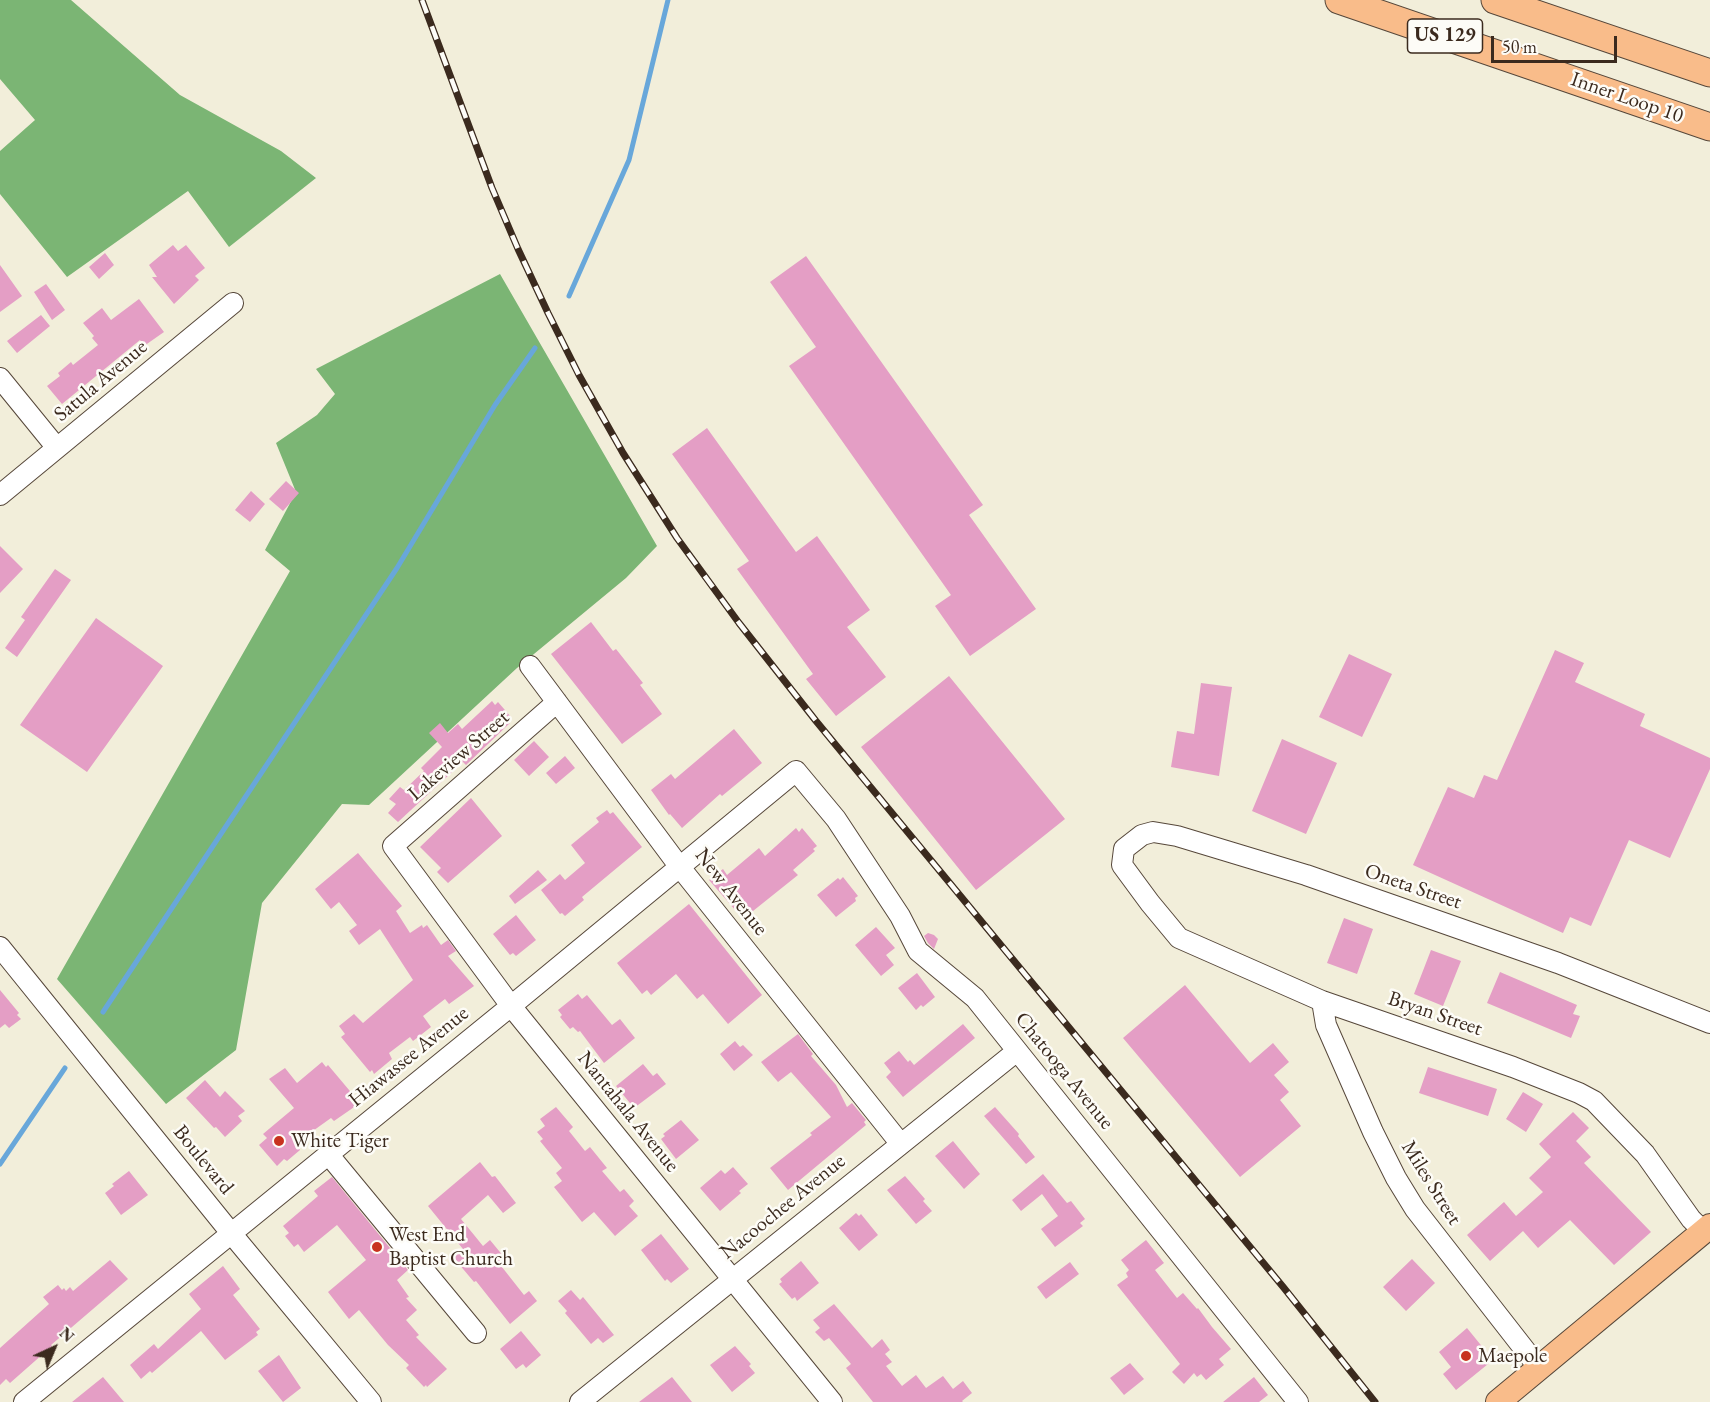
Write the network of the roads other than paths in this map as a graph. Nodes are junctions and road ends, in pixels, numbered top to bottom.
1 (1339, 0) edge
2 (1495, 0) edge
3 (1710, 72) edge
4 (1710, 127) edge
5 (233, 303) dead end
6 (0, 378) edge
7 (57, 448) junction
8 (0, 495) edge
9 (530, 666) dead end
10 (557, 702) junction
11 (796, 771) joint
12 (393, 846) joint
13 (680, 866) junction
14 (1128, 874) joint
15 (1, 950) edge
16 (1322, 1001) junction
17 (511, 1006) junction
18 (1710, 1023) edge
19 (1017, 1051) junction
20 (900, 1143) junction
21 (328, 1154) junction
22 (1707, 1228) edge
23 (231, 1233) junction
24 (732, 1279) junction
25 (477, 1333) dead end
26 (1539, 1368) junction
27 (24, 1402) edge
28 (371, 1402) edge
29 (580, 1402) edge
30 (832, 1402) edge
31 (1298, 1402) edge
32 (1498, 1402) edge

1 - 4 highway, Inner Loop 10 / US 129
2 - 3 highway, US 129
5 - 7 street, Satula Avenue
6 - 7 street
7 - 8 street, Satula Avenue
9 - 10 street, New Avenue
10 - 12 street, Lakeview Street
10 - 13 street, New Avenue
11 - 13 street, Hiawassee Avenue
11 - 19 street, Chatooga Avenue
12 - 17 street, Nantahala Avenue
13 - 17 street, Hiawassee Avenue
13 - 20 street, New Avenue
14 - 16 street, Bryan Street
14 - 18 street, Oneta Street
15 - 23 street, Boulevard
16 - 22 street, Bryan Street
16 - 26 street, Miles Street
17 - 21 street, Hiawassee Avenue
17 - 24 street, Nantahala Avenue
19 - 20 street, Nacoochee Avenue
19 - 31 street, Chatooga Avenue
20 - 24 street, Nacoochee Avenue
21 - 23 street, Hiawassee Avenue
21 - 25 street
22 - 26 main road
23 - 27 street, Hiawassee Avenue
23 - 28 street, Boulevard
24 - 29 street, Nacoochee Avenue
24 - 30 street, Nantahala Avenue
26 - 32 main road

